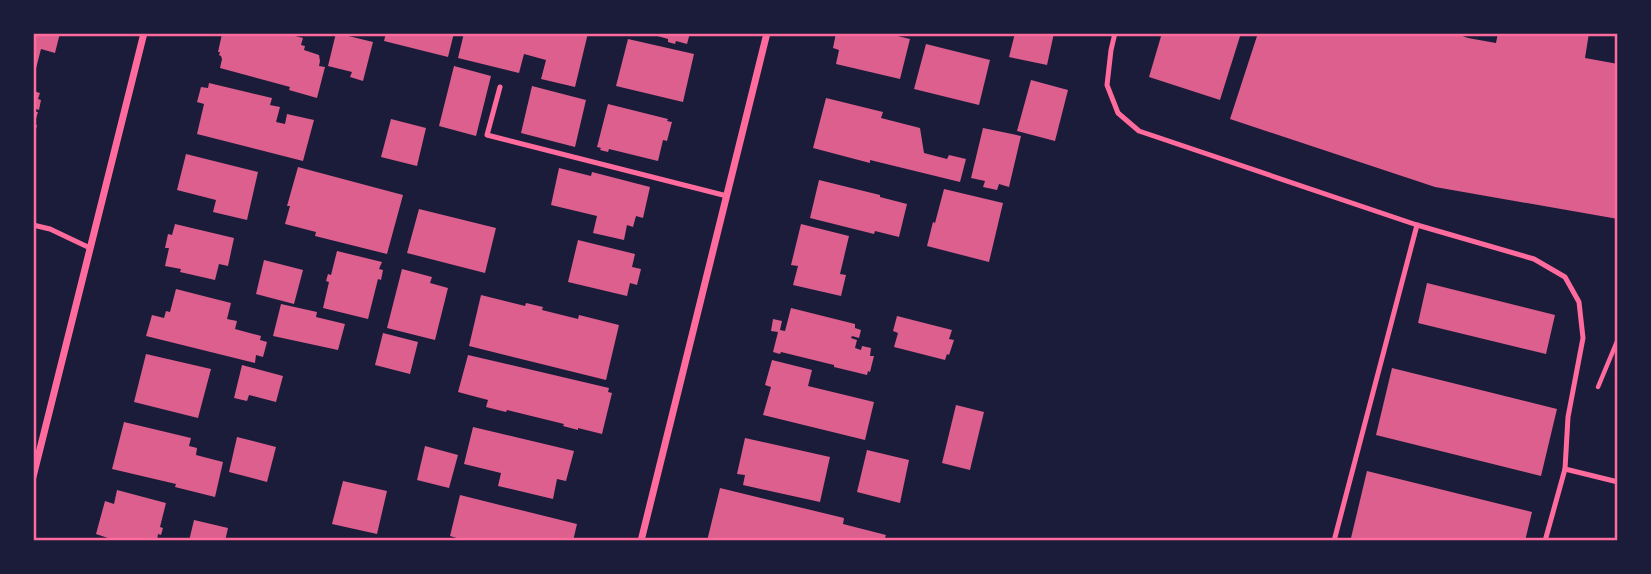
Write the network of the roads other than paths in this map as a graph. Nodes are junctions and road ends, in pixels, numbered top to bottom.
1 (144, 33) edge
2 (768, 33) edge
3 (1115, 33) edge
4 (500, 87) dead end
5 (727, 196) junction
6 (33, 225) edge
7 (1417, 225) junction
8 (90, 247) junction
9 (1565, 469) junction
10 (33, 477) edge
11 (1618, 482) edge
12 (641, 541) edge
13 (1334, 541) edge
14 (1545, 541) edge

1 - 8 street
2 - 5 street
3 - 7 lane
4 - 5 lane
5 - 12 street
6 - 8 lane
7 - 9 lane
7 - 13 lane
8 - 10 street
9 - 11 lane
9 - 14 lane

